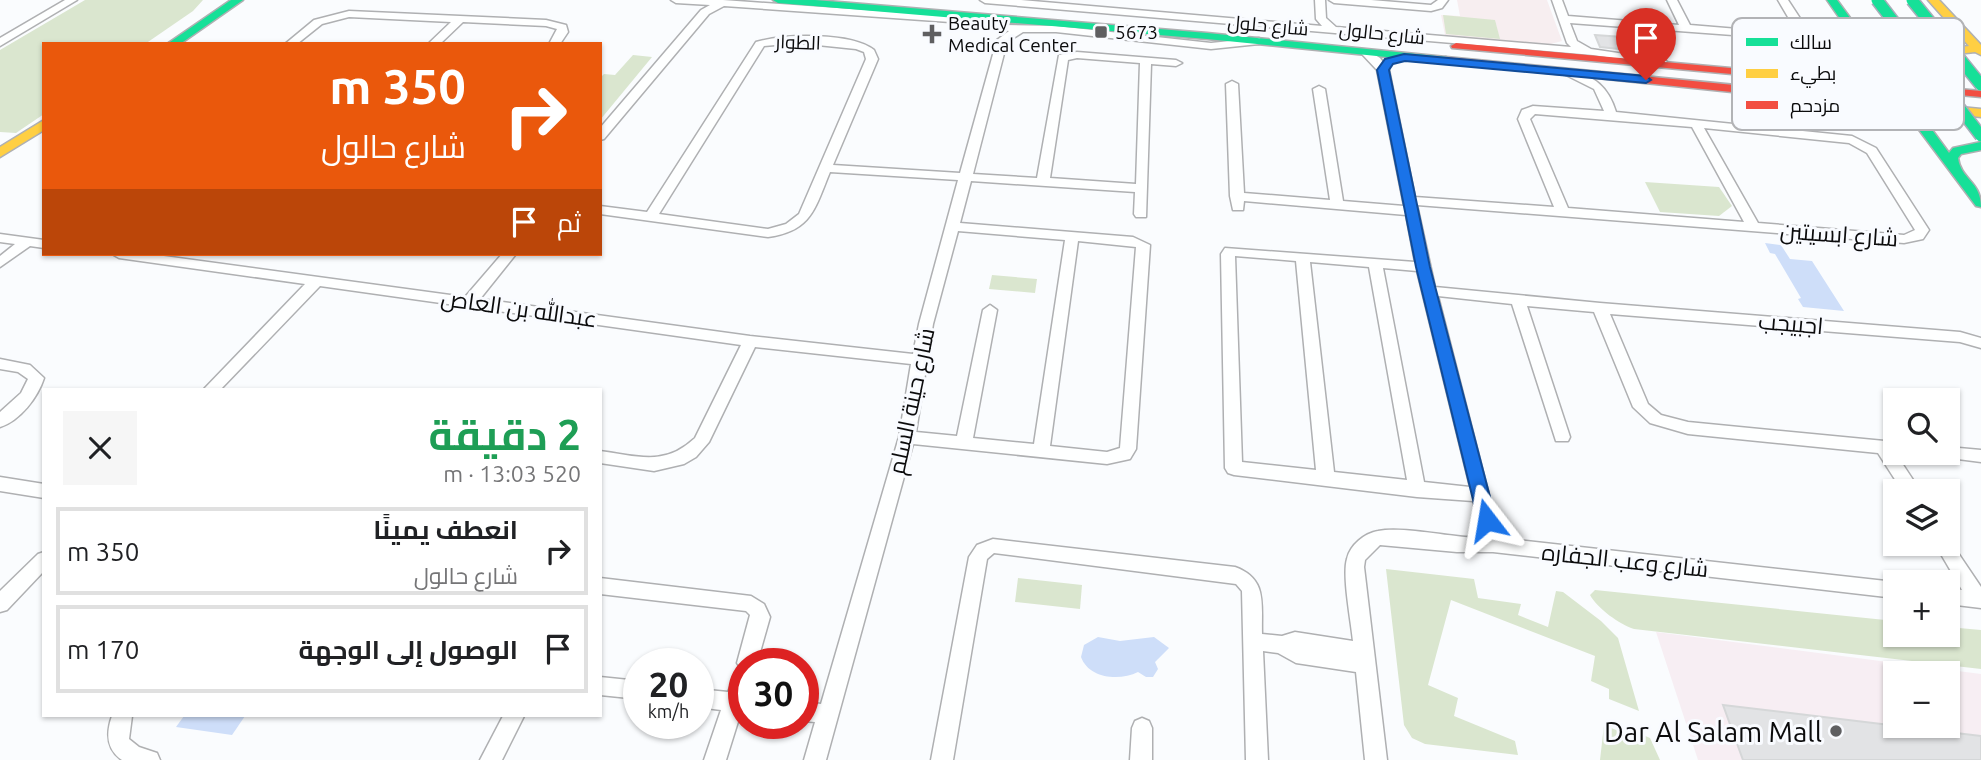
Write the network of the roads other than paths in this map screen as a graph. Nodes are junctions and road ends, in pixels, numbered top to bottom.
1 (72, 0) edge
2 (676, 0) edge
3 (778, 0) edge
4 (909, 0) edge
5 (987, 0) edge
6 (1136, 0) edge
7 (1320, 0) edge
8 (1335, 0) edge
9 (1443, 0) edge
10 (1557, 0) edge
11 (1672, 0) edge
12 (1783, 0) edge
13 (1832, 0) edge
14 (1851, 0) edge
15 (1877, 0) edge
16 (1912, 0) edge
17 (1933, 0) edge
18 (229, 1) edge
19 (698, 1) edge
20 (796, 1) edge
21 (723, 3) junction
22 (820, 9) junction
23 (1012, 9) junction
24 (705, 12) junction
25 (1112, 13) junction
26 (1144, 16) junction
27 (1795, 18) edge
28 (1845, 18) edge
29 (1864, 18) edge
30 (1891, 18) edge
31 (1927, 18) edge
32 (1950, 18) edge
33 (1321, 19) junction
34 (1564, 19) junction
35 (459, 20) junction
36 (987, 26) junction
37 (1020, 29) junction
38 (1686, 29) junction
39 (1334, 31) junction
40 (1279, 32) junction
41 (1732, 32) edge
42 (1964, 34) edge
43 (1002, 40) junction
44 (163, 42) edge
45 (175, 42) edge
46 (293, 42) edge
47 (435, 42) edge
48 (556, 42) edge
49 (0, 43) edge
50 (1572, 43) junction
51 (1559, 50) junction
52 (1979, 50) edge
53 (1593, 52) junction
54 (1367, 53) junction
55 (1404, 57) junction
56 (1146, 61) junction
57 (1176, 64) dead end
58 (1677, 64) junction
59 (1964, 64) edge
60 (1732, 69) edge
61 (1383, 70) junction
62 (1565, 72) junction
63 (1732, 80) edge
64 (1232, 83) dead end
65 (1981, 85) edge
66 (1732, 88) edge
67 (1319, 89) dead end
68 (1964, 113) edge
69 (1611, 115) junction
70 (1696, 124) junction
71 (42, 125) edge
72 (1732, 127) edge
73 (1759, 130) edge
74 (1925, 130) edge
75 (1941, 130) edge
76 (602, 134) edge
77 (1981, 135) edge
78 (1981, 146) edge
79 (0, 153) edge
80 (1947, 160) junction
81 (825, 168) junction
82 (965, 176) junction
83 (1043, 182) junction
84 (1141, 188) junction
85 (1981, 203) edge
86 (1337, 204) junction
87 (1410, 206) junction
88 (602, 210) edge
89 (1563, 213) junction
90 (1141, 214) dead end
91 (651, 216) junction
92 (951, 226) junction
93 (1754, 228) junction
94 (1072, 236) junction
95 (0, 237) edge
96 (27, 242) junction
97 (42, 244) edge
98 (156, 256) edge
99 (507, 256) edge
100 (1302, 256) junction
101 (192, 258) edge
102 (0, 263) edge
103 (1375, 263) junction
104 (1423, 267) junction
105 (317, 281) junction
106 (1430, 291) junction
107 (1518, 299) junction
108 (470, 300) junction
109 (1600, 308) junction
110 (990, 310) dead end
111 (750, 341) junction
112 (1981, 343) edge
113 (920, 360) junction
114 (0, 364) edge
115 (213, 388) edge
116 (0, 421) edge
117 (907, 437) junction
118 (1562, 437) dead end
119 (964, 443) junction
120 (1883, 446) edge
121 (1041, 451) junction
122 (1960, 454) edge
123 (1981, 456) edge
124 (602, 457) edge
125 (1326, 480) junction
126 (0, 484) edge
127 (1417, 490) junction
128 (42, 491) edge
129 (1481, 495) junction
130 (1493, 545) junction
131 (1952, 556) edge
132 (42, 561) edge
133 (602, 586) edge
134 (1883, 589) edge
135 (1960, 598) edge
136 (1980, 600) edge
137 (0, 604) edge
138 (1253, 640) junction
139 (751, 648) edge
140 (1366, 658) junction
141 (602, 685) edge
142 (623, 688) edge
143 (819, 713) edge
144 (828, 714) junction
145 (122, 717) edge
146 (513, 717) edge
147 (1142, 728) dead end
148 (728, 729) edge
149 (149, 760) edge
150 (491, 760) edge
151 (715, 760) edge
152 (815, 760) edge
153 (942, 760) edge
154 (1141, 760) edge
155 (1257, 760) edge
156 (1376, 760) edge

1 - 49 street
2 - 19 street, شارع حلول
3 - 20 main road, شارع حالول
4 - 23 main road, شارع حالول
5 - 23 main road
5 - 25 street, شارع حلول
6 - 25 street
6 - 26 street
7 - 33 street
8 - 9 street
10 - 34 street
11 - 38 street
12 - 27 street
13 - 28 main road
14 - 29 main road
15 - 30 main road, bridge
16 - 31 main road, bridge
17 - 32 main road
18 - 44 main road
18 - 45 main road
19 - 21 street, شارع حلول
19 - 24 street
20 - 22 main road
20 - 40 main road, شارع حالول
21 - 22 street, شارع حلول
21 - 24 street
22 - 36 street, شارع حلول
23 - 40 main road, شارع حالول
24 - 76 street
25 - 26 street, شارع حلول
26 - 40 street, شارع حلول
33 - 39 street
33 - 40 street
34 - 38 street
34 - 50 street
35 - 46 street
35 - 47 street
35 - 48 street
36 - 37 street, شارع حلول
36 - 43 street
37 - 40 street, شارع حلول
37 - 43 street
38 - 41 street
39 - 40 street, شارع حلول
39 - 51 street, شارع حلول
40 - 54 main road, شارع حالول
40 - 58 main road, شارع حالول
42 - 52 main road
43 - 82 street, شارع حينة السلم
50 - 51 street
50 - 53 street
51 - 53 street, شارع حلول
53 - 58 street, شارع حلول
54 - 55 main road, شارع حالول
54 - 61 street
55 - 61 street
55 - 62 main road, شارع حالول
56 - 57 street
56 - 83 street
56 - 84 street
58 - 60 main road, شارع حالول
59 - 65 main road, bridge
61 - 87 street
62 - 63 main road
62 - 66 main road, شارع حالول
62 - 69 street
64 - 86 street, شارع ابسيتين
67 - 86 street
68 - 77 main road, bridge
69 - 70 street, شارع ابسيتين
69 - 89 street, شارع ابسيتين
70 - 72 street, شارع ابسيتين
70 - 93 street
71 - 79 main road
73 - 93 street, شارع ابسيتين
74 - 80 main road
75 - 80 main road
78 - 80 main road
80 - 85 main road
81 - 82 street
81 - 91 street, الطوار
81 - 91 street, الطوار
82 - 83 street
82 - 92 street, شارع حينة السلم
83 - 84 street
84 - 90 street
86 - 87 street, شارع ابسيتين
87 - 89 street, شارع ابسيتين
87 - 104 street
88 - 91 street, الطوار
89 - 93 street, شارع ابسيتين
92 - 94 street
92 - 113 street, شارع حينة السلم
94 - 121 street
94 - 121 street
95 - 96 street
96 - 97 street
96 - 102 street
98 - 101 street, عبدالله بن العاص
99 - 108 street
100 - 103 street
100 - 125 street
100 - 125 street
101 - 105 street, عبدالله بن العاص
103 - 104 street
103 - 127 street
104 - 106 street
105 - 108 street, عبدالله بن العاص
105 - 115 street
106 - 107 street, اجبيجب
106 - 129 street
107 - 109 street, اجبيجب
107 - 118 street
108 - 111 street, عبدالله بن العاص
109 - 112 street, اجبيجب
109 - 120 street
110 - 119 street
111 - 113 street, عبدالله بن العاص
111 - 124 street
113 - 117 street, شارع حينة السلم
114 - 116 street
117 - 119 street
117 - 144 street, شارع حينة السلم
119 - 121 street
122 - 123 street
125 - 127 street
126 - 128 street
127 - 129 street
129 - 130 street
130 - 134 street, شارع وعب الجفاره
130 - 140 street, شارع وعب الجفاره
131 - 136 street
132 - 137 street
133 - 139 street
135 - 136 street
138 - 140 street
138 - 153 street
138 - 155 street
140 - 156 street, شارع وعب الجفاره
141 - 142 street
143 - 144 street
144 - 152 street, شارع حينة السلم
145 - 149 street
146 - 150 street
147 - 154 street
148 - 151 street

